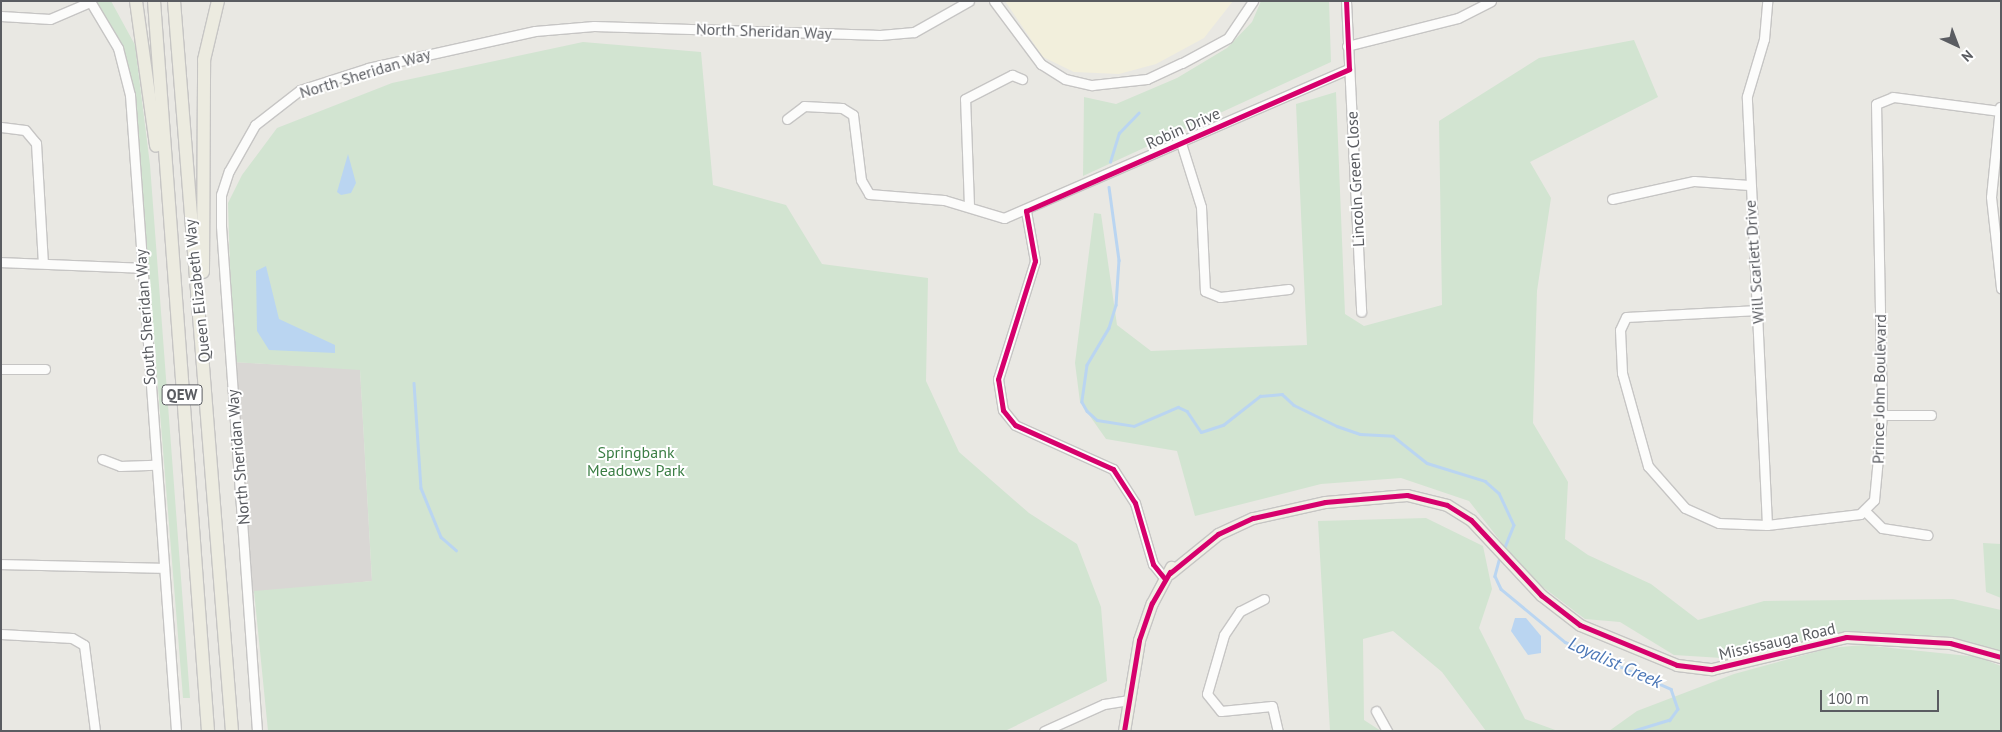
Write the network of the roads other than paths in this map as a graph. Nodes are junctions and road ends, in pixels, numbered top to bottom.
1 (136, 1) edge
2 (154, 1) edge
3 (174, 1) edge
4 (218, 1) edge
5 (969, 1) edge
6 (994, 1) edge
7 (1252, 1) edge
8 (1346, 1) edge
9 (1492, 1) edge
10 (1767, 1) edge
11 (90, 2) edge
12 (1, 16) edge
13 (1347, 46) junction
14 (1349, 69) junction
15 (1022, 79) dead end
16 (2000, 108) edge
17 (787, 119) dead end
18 (1, 127) edge
19 (1181, 143) junction
20 (165, 182) junction
21 (1749, 184) junction
22 (1991, 197) junction
23 (2001, 197) edge
24 (1612, 199) dead end
25 (969, 206) junction
26 (1026, 211) junction
27 (1, 262) edge
28 (43, 263) junction
29 (142, 268) junction
30 (2001, 288) edge
31 (1290, 289) dead end
32 (1758, 310) junction
33 (1361, 312) dead end
34 (202, 332) junction
35 (1, 369) edge
36 (45, 370) dead end
37 (1882, 415) junction
38 (1931, 415) dead end
39 (102, 459) dead end
40 (155, 465) junction
41 (1865, 511) junction
42 (1767, 525) junction
43 (1927, 535) dead end
44 (1, 564) edge
45 (164, 568) junction
46 (1167, 576) junction
47 (1264, 599) dead end
48 (1, 634) edge
49 (2001, 657) edge
50 (1128, 700) junction
51 (1376, 710) dead end
52 (95, 731) edge
53 (176, 731) edge
54 (208, 731) edge
55 (232, 731) edge
56 (257, 731) edge
57 (1044, 731) edge
58 (1124, 731) edge
59 (1278, 731) edge
60 (1387, 731) edge

1 - 20 highway
2 - 20 highway, Queen Elizabeth Way / QEW
3 - 34 highway, Queen Elizabeth Way / QEW
4 - 34 highway
5 - 56 street, North Sheridan Way
6 - 7 street
8 - 13 street, Lincoln Green Close
9 - 13 street
10 - 21 street, Will Scarlett Drive
11 - 12 street
11 - 29 street, South Sheridan Way
13 - 14 street, Lincoln Green Close
14 - 19 street, Robin Drive
14 - 33 street, Lincoln Green Close
15 - 25 street
16 - 22 street
16 - 37 street, Prince John Boulevard
17 - 25 street, Robin Drive
18 - 28 street
19 - 26 street, Robin Drive
19 - 31 street
20 - 54 highway, Queen Elizabeth Way / QEW
21 - 24 street
21 - 32 street, Will Scarlett Drive
22 - 23 street
22 - 30 street
25 - 26 street, Robin Drive
26 - 46 street
27 - 28 street
28 - 29 street
29 - 40 street, South Sheridan Way
32 - 42 street, Will Scarlett Drive
32 - 42 street
34 - 55 highway, Queen Elizabeth Way / QEW
35 - 36 street
37 - 38 street
37 - 41 street, Prince John Boulevard
39 - 40 street
40 - 45 street, South Sheridan Way
41 - 42 street
41 - 43 street
44 - 45 street
45 - 53 street, South Sheridan Way
46 - 49 main road, Mississauga Road
46 - 50 main road
47 - 59 street
48 - 52 street
50 - 57 street
50 - 58 main road
51 - 60 street

